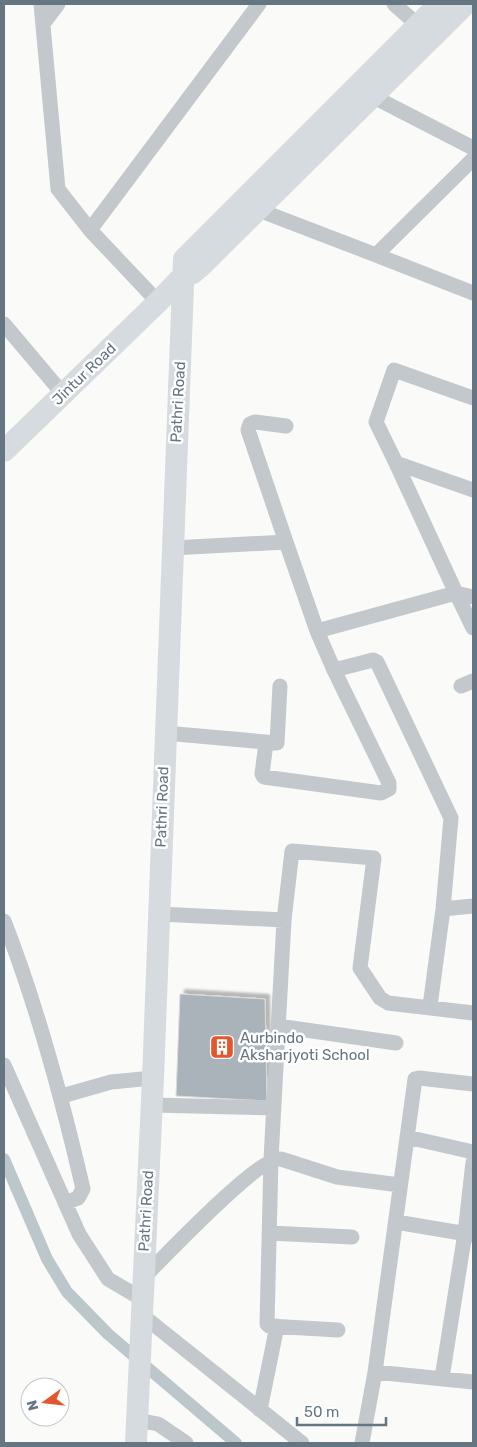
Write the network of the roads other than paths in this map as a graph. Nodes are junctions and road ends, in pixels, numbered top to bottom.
1 (41, 4) edge
2 (58, 4) edge
3 (259, 4) edge
4 (394, 4) edge
5 (439, 4) edge
6 (466, 4) edge
7 (43, 24) junction
8 (418, 25) junction
9 (372, 96) junction
10 (473, 148) edge
11 (473, 158) edge
12 (256, 210) junction
13 (90, 230) junction
14 (376, 255) junction
15 (184, 275) junction
16 (473, 293) edge
17 (161, 300) junction
18 (5, 328) edge
19 (63, 394) junction
20 (473, 398) edge
21 (286, 426) dead end
22 (4, 451) edge
23 (396, 463) junction
24 (473, 490) edge
25 (286, 542) junction
26 (172, 548) junction
27 (456, 592) junction
28 (473, 597) edge
29 (473, 628) edge
30 (317, 631) junction
31 (334, 670) junction
32 (280, 686) dead end
33 (165, 733) junction
34 (266, 743) junction
35 (473, 906) edge
36 (443, 908) junction
37 (159, 914) junction
38 (284, 920) junction
39 (4, 921) edge
40 (430, 1006) junction
41 (473, 1013) edge
42 (278, 1026) junction
43 (396, 1043) dead end
44 (4, 1066) edge
45 (153, 1078) junction
46 (473, 1084) edge
47 (62, 1096) junction
48 (152, 1105) junction
49 (274, 1108) junction
50 (407, 1137) junction
51 (473, 1152) edge
52 (271, 1159) junction
53 (473, 1162) edge
54 (400, 1185) junction
55 (65, 1204) junction
56 (396, 1222) junction
57 (269, 1233) junction
58 (469, 1234) edge
59 (352, 1237) dead end
60 (142, 1297) junction
61 (277, 1326) junction
62 (338, 1330) dead end
63 (375, 1372) junction
64 (442, 1378) junction
65 (473, 1382) edge
66 (260, 1410) junction
67 (137, 1412) junction
68 (136, 1443) edge
69 (186, 1443) edge
70 (302, 1443) edge
71 (362, 1443) edge

1 - 7 street
2 - 7 street
3 - 13 street
4 - 8 street
5 - 8 highway
6 - 9 highway
7 - 13 street
8 - 15 highway
9 - 10 street
9 - 12 highway
11 - 14 street
12 - 14 street
12 - 15 highway
13 - 17 street
14 - 16 street
15 - 17 highway, Jintur Road
15 - 26 highway, Pathri Road
17 - 19 highway, Jintur Road
18 - 19 street
19 - 22 highway, Jintur Road
20 - 23 street
21 - 25 street
23 - 24 street
23 - 27 street
25 - 26 street
25 - 30 street
26 - 33 highway, Pathri Road
27 - 28 street
27 - 29 street
27 - 30 street
30 - 31 street
31 - 34 street
31 - 36 street
32 - 34 street
33 - 34 street
33 - 37 highway, Pathri Road
35 - 36 street
36 - 40 street
37 - 38 street
37 - 45 highway, Pathri Road
38 - 40 street
38 - 42 street
39 - 47 street
40 - 41 street
42 - 43 street
42 - 49 street
44 - 55 street
45 - 47 street
45 - 48 highway, Pathri Road
46 - 50 street
47 - 55 street
48 - 49 street
48 - 60 highway, Pathri Road
49 - 52 street
50 - 51 street
50 - 54 street
52 - 54 street
52 - 57 street
52 - 60 street
53 - 58 street
54 - 56 street
55 - 60 street
56 - 58 street
56 - 63 street
57 - 59 street
57 - 61 street
58 - 64 street
60 - 66 street
60 - 67 highway, Pathri Road
61 - 62 street
61 - 66 street
63 - 64 street
63 - 71 street
64 - 65 street
66 - 70 street
67 - 68 highway
67 - 69 street

